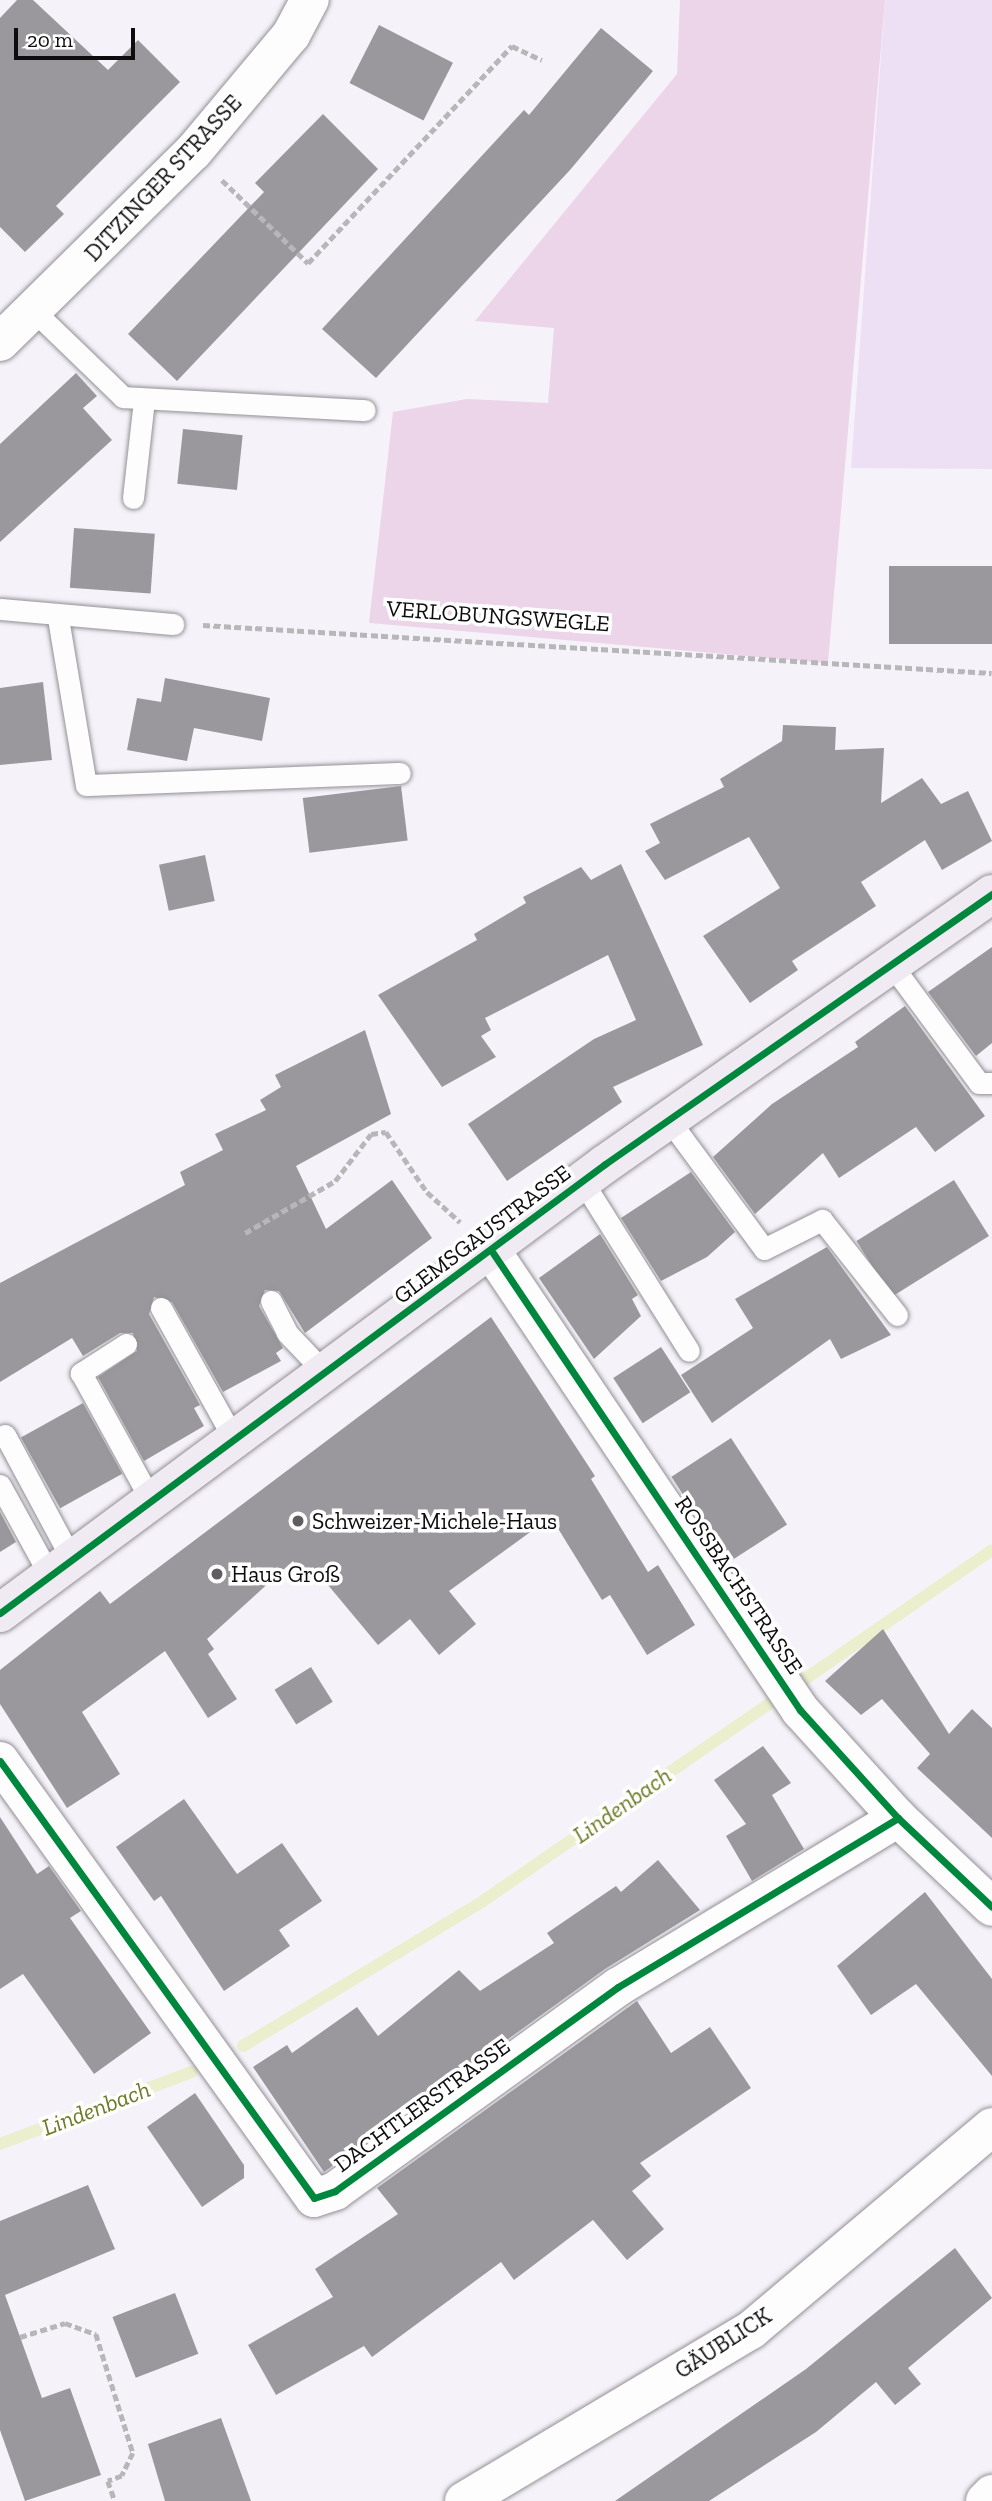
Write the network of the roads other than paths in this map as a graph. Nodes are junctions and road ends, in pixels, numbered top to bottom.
1 (310, 0) edge
2 (33, 312) junction
3 (0, 342) edge
4 (144, 400) junction
5 (365, 410) dead end
6 (133, 498) dead end
7 (0, 609) edge
8 (58, 618) junction
9 (173, 624) road end
10 (400, 773) dead end
11 (992, 894) edge
12 (891, 964) junction
13 (992, 1083) edge
14 (669, 1120) junction
15 (583, 1182) junction
16 (493, 1252) junction
17 (271, 1301) dead end
18 (161, 1308) dead end
19 (897, 1315) dead end
20 (126, 1344) dead end
21 (689, 1351) dead end
22 (326, 1374) junction
23 (5, 1435) dead end
24 (235, 1441) junction
25 (0, 1485) edge
26 (152, 1502) junction
27 (61, 1568) junction
28 (0, 1613) edge
29 (0, 1761) edge
30 (898, 1818) junction
31 (992, 1907) edge
32 (992, 2127) edge
33 (992, 2494) edge
34 (464, 2501) edge
35 (985, 2501) edge

1 - 2 street, DITZINGER STRASSE
2 - 3 street, DITZINGER STRASSE
2 - 4 lane
4 - 5 lane
4 - 6 lane
7 - 8 lane
8 - 9 lane
8 - 10 lane
11 - 12 main road, GLEMSGAUSTRASSE
12 - 13 lane
12 - 14 main road, GLEMSGAUSTRASSE
14 - 15 main road, GLEMSGAUSTRASSE
14 - 19 lane
15 - 16 main road, GLEMSGAUSTRASSE
15 - 21 lane
16 - 22 main road, GLEMSGAUSTRASSE
16 - 30 street, ROSSBACHSTRASSE
17 - 22 lane
18 - 24 lane
20 - 26 lane
22 - 24 main road, GLEMSGAUSTRASSE
23 - 27 lane
24 - 26 main road, GLEMSGAUSTRASSE
25 - 27 lane
26 - 27 main road, GLEMSGAUSTRASSE
27 - 28 main road, GLEMSGAUSTRASSE
29 - 30 street, DACHTLERSTRASSE
30 - 31 street, ROSSBACHSTRASSE
32 - 34 street, GÄUBLICK
33 - 35 street

